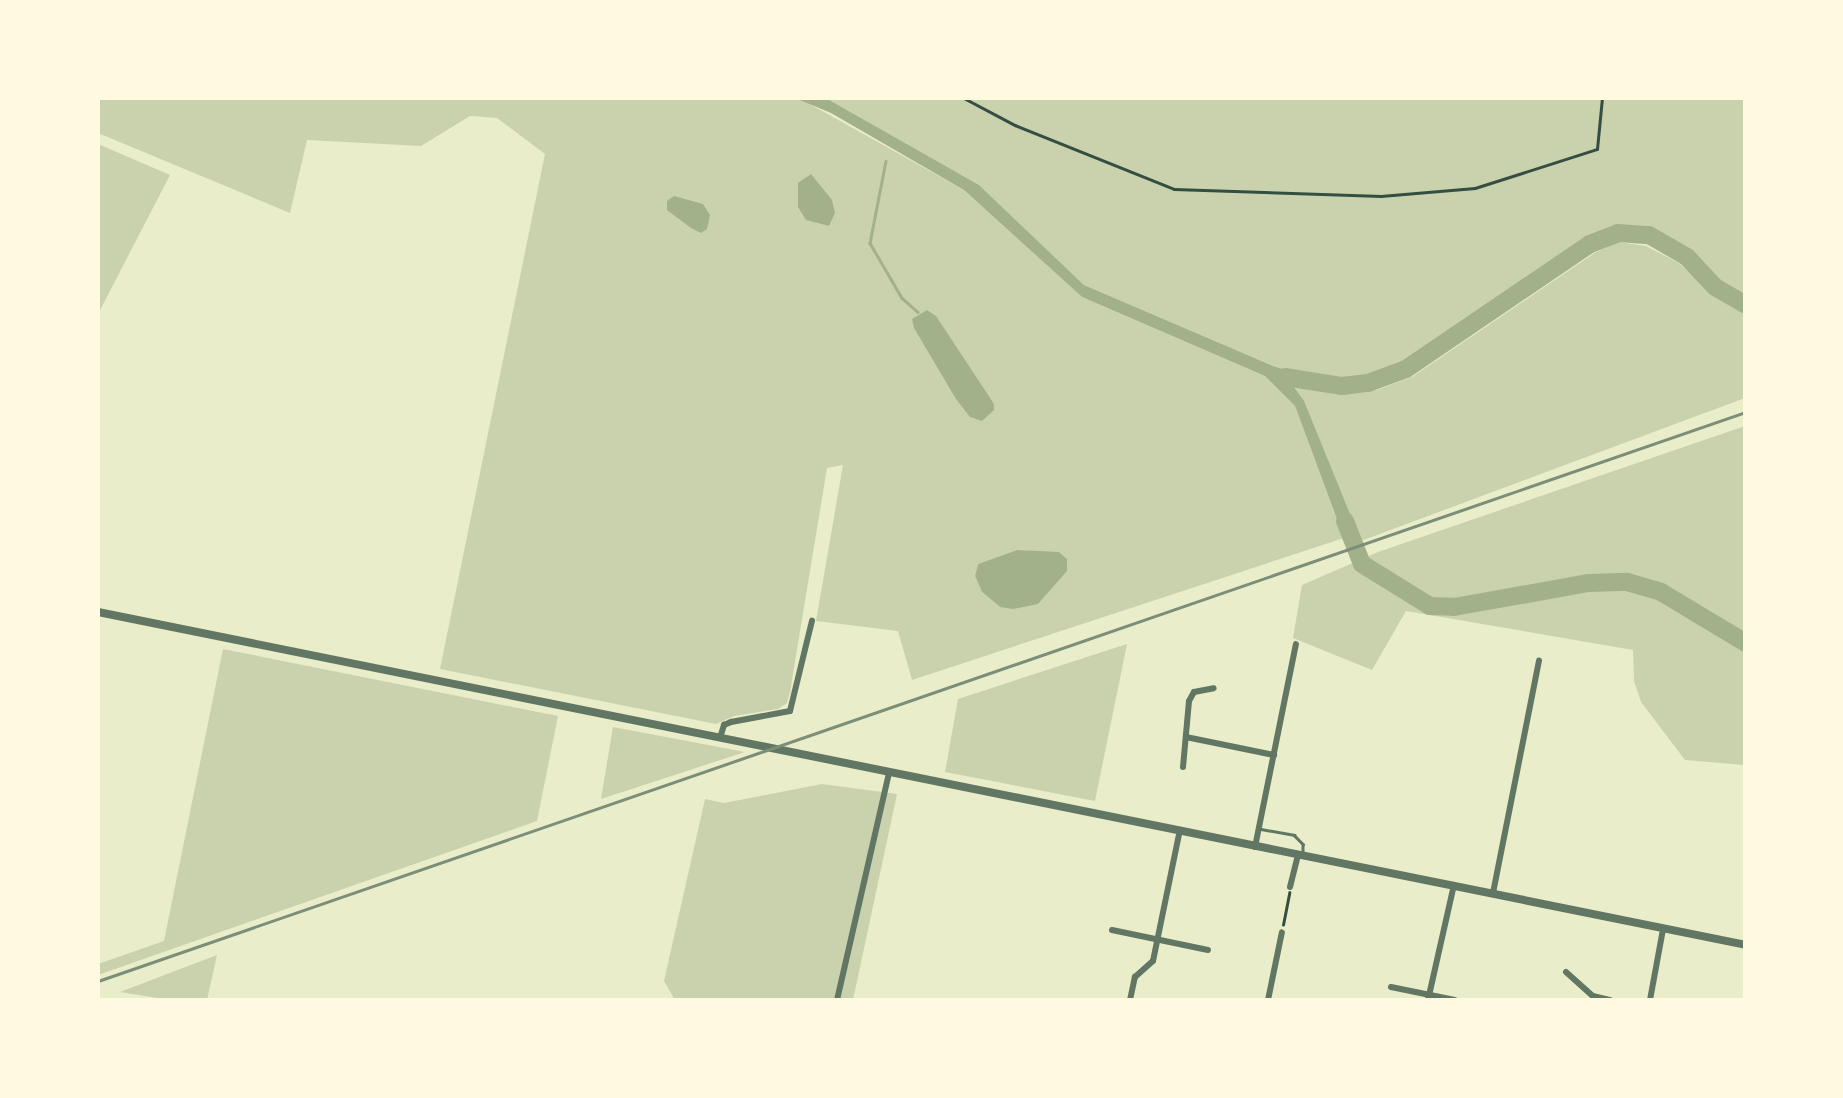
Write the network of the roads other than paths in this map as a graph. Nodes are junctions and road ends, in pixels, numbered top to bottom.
1 (98, 612) edge
2 (812, 621) dead end
3 (1296, 644) dead end
4 (1539, 661) dead end
5 (1214, 688) dead end
6 (1186, 736) junction
7 (719, 739) junction
8 (1274, 754) junction
9 (1183, 767) dead end
10 (889, 773) junction
11 (1180, 830) junction
12 (1259, 830) junction
13 (1255, 847) junction
14 (1300, 855) junction
15 (1454, 885) junction
16 (1290, 887) road end
17 (1493, 893) junction
18 (1663, 928) junction
19 (1112, 930) dead end
20 (1282, 932) road end
21 (1158, 939) junction
22 (1746, 944) edge
23 (1208, 950) dead end
24 (1566, 972) dead end
25 (1391, 987) dead end
26 (1429, 998) edge
27 (837, 1000) edge
28 (1130, 1000) edge
29 (1268, 1000) edge
30 (1455, 1000) edge
31 (1611, 1000) edge
32 (1650, 1000) edge

1 - 7 street
2 - 7 street
3 - 8 street
4 - 17 street
5 - 6 street
6 - 8 street
6 - 9 street
7 - 10 street
8 - 12 street
10 - 11 street
10 - 27 street
11 - 13 street
11 - 21 street
12 - 13 street
12 - 14 lane
13 - 14 street
14 - 15 street
14 - 16 street
15 - 17 street
15 - 26 street
17 - 18 street
18 - 22 street
18 - 32 street
19 - 21 street
20 - 29 street
21 - 23 street
21 - 28 street
24 - 31 street
25 - 26 street
26 - 30 street

